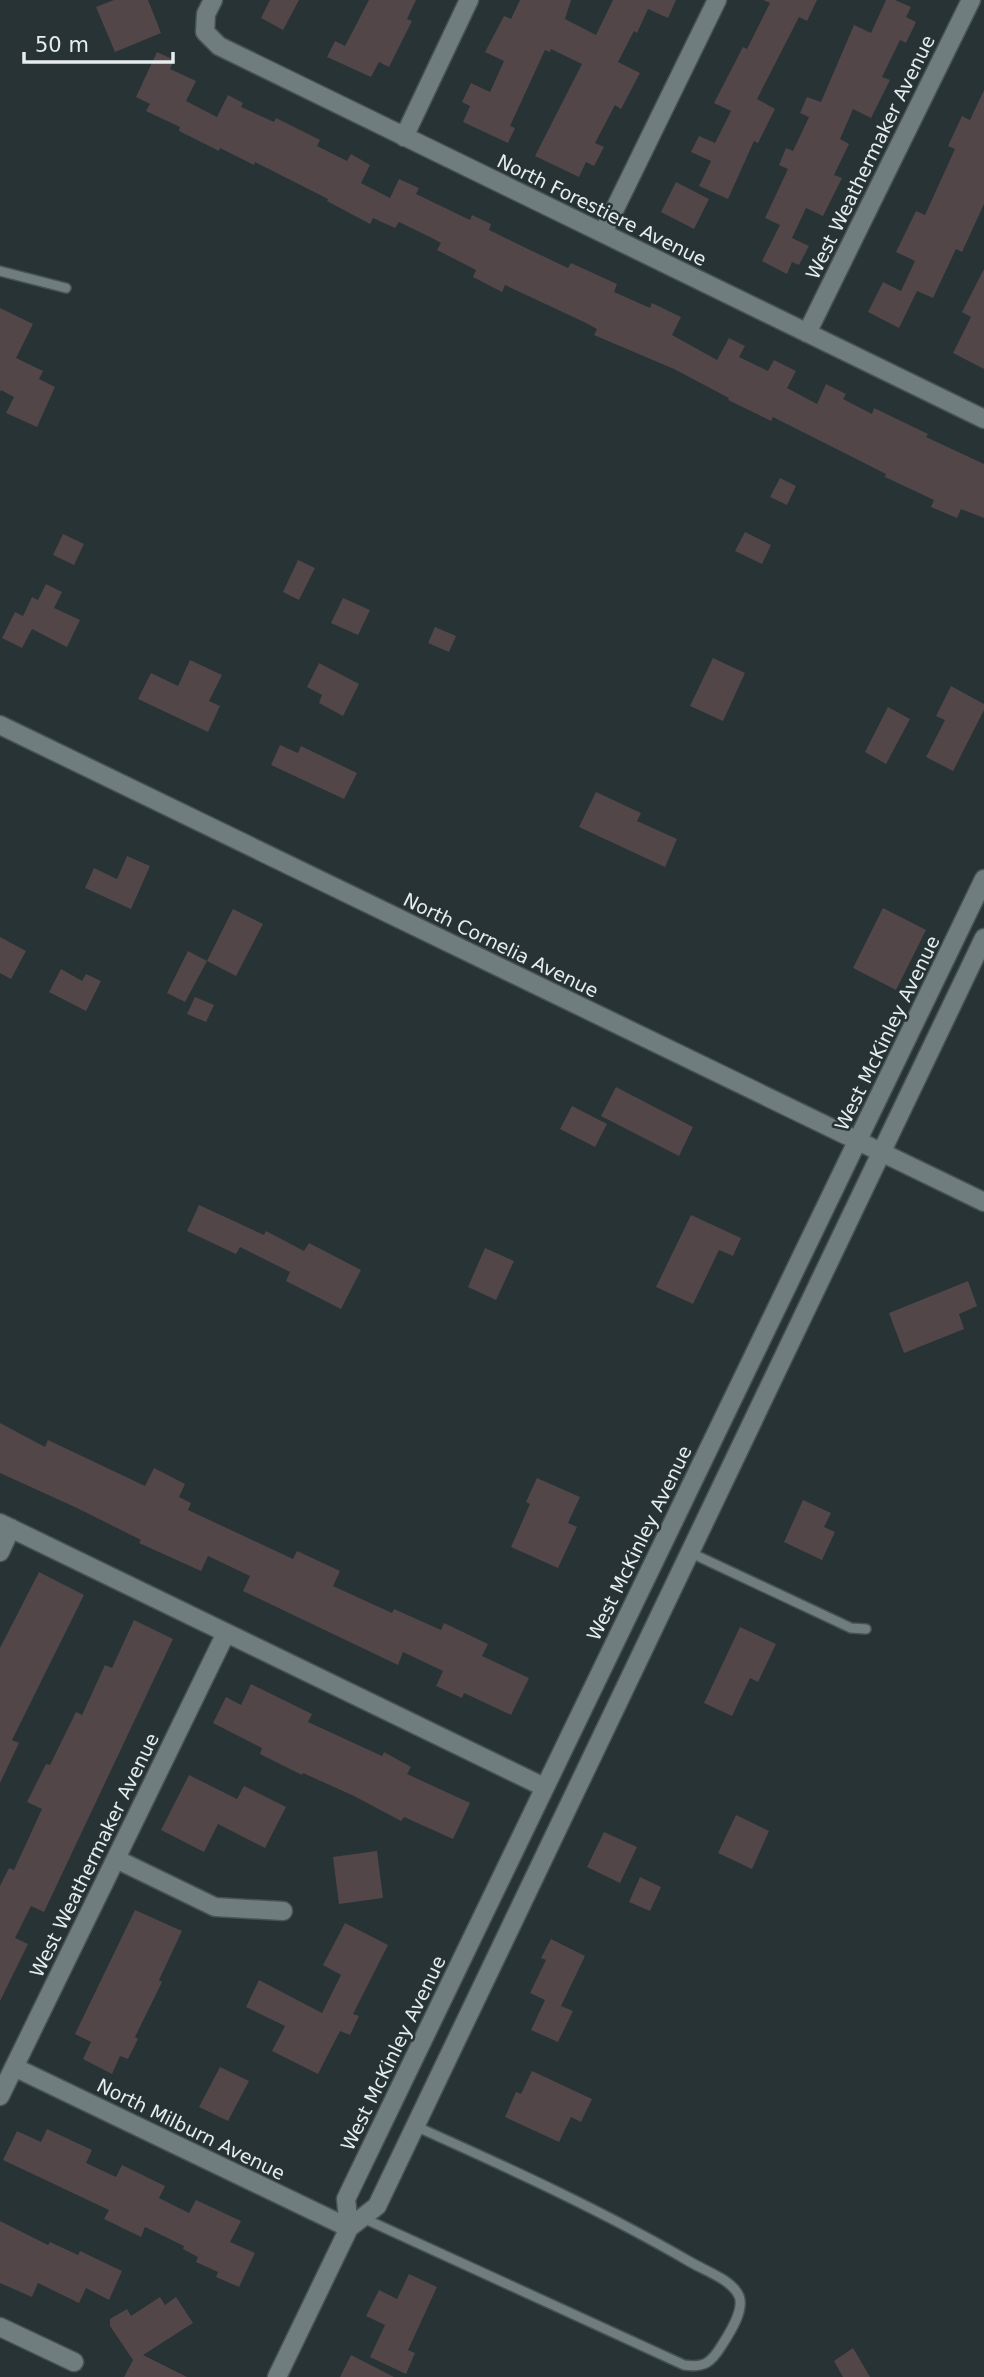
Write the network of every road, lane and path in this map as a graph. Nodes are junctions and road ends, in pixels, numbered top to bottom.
1 (213, 0) edge
2 (469, 0) edge
3 (718, 0) edge
4 (971, 0) edge
5 (404, 137) junction
6 (603, 233) junction
7 (0, 271) edge
8 (66, 288) dead end
9 (807, 333) junction
10 (984, 419) edge
11 (0, 725) edge
12 (984, 879) edge
13 (984, 938) edge
14 (858, 1141) junction
15 (881, 1152) junction
16 (984, 1202) edge
17 (6, 1526) edge
18 (0, 1552) edge
19 (689, 1552) junction
20 (866, 1629) dead end
21 (226, 1633) junction
22 (544, 1787) junction
23 (116, 1859) junction
24 (283, 1911) dead end
25 (14, 2067) junction
26 (0, 2096) edge
27 (415, 2126) junction
28 (356, 2223) junction
29 (0, 2328) edge
30 (74, 2362) dead end
31 (277, 2377) edge

1 - 5 street, North Forestiere Avenue
2 - 5 street
3 - 6 street
4 - 9 street, West Weathermaker Avenue
5 - 6 street, North Forestiere Avenue
6 - 9 street, North Forestiere Avenue
7 - 8 lane
9 - 10 street, North Forestiere Avenue
11 - 14 street, North Cornelia Avenue
12 - 14 street, West McKinley Avenue
13 - 15 street, West McKinley Avenue
14 - 15 street, North Cornelia Avenue
14 - 22 street, West McKinley Avenue
15 - 16 street, North Cornelia Avenue
15 - 19 street, West McKinley Avenue
17 - 18 street
17 - 21 street
19 - 20 lane
19 - 27 street, West McKinley Avenue
21 - 22 street
21 - 23 street, West Weathermaker Avenue
22 - 28 street, West McKinley Avenue
23 - 24 street
23 - 25 street, West Weathermaker Avenue
25 - 26 street, West Weathermaker Avenue
25 - 28 street, North Milburn Avenue
27 - 28 street, West McKinley Avenue
27 - 28 lane
28 - 31 street, West McKinley Avenue
29 - 30 street

